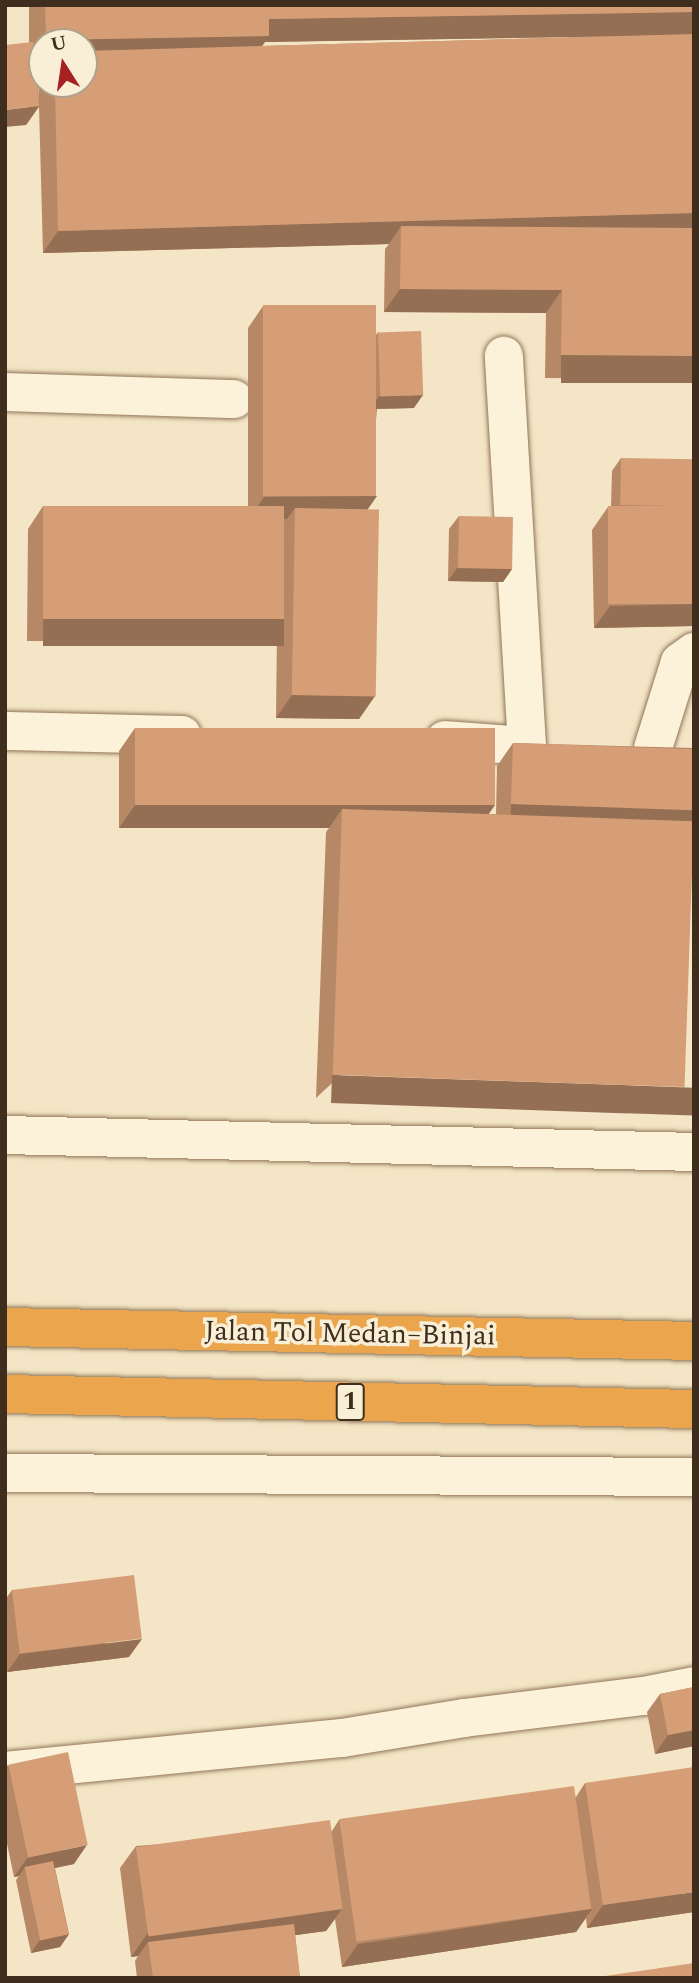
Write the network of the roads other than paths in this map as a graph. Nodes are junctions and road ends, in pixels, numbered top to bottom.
1 (504, 356) dead end
2 (5, 392) edge
3 (234, 399) dead end
4 (694, 652) edge
5 (5, 731) edge
6 (212, 736) edge
7 (413, 739) edge
8 (694, 748) edge
9 (5, 1135) edge
10 (694, 1152) edge
11 (5, 1327) edge
12 (694, 1341) edge
13 (5, 1394) edge
14 (694, 1409) edge
15 (5, 1473) edge
16 (694, 1476) edge
17 (694, 1686) edge
18 (5, 1771) edge

1 - 7 lane
2 - 3 lane
4 - 8 lane
5 - 6 lane
9 - 10 lane
11 - 12 highway, Jalan Tol Medan–Binjai
13 - 14 highway, 1
15 - 16 lane
17 - 18 lane

